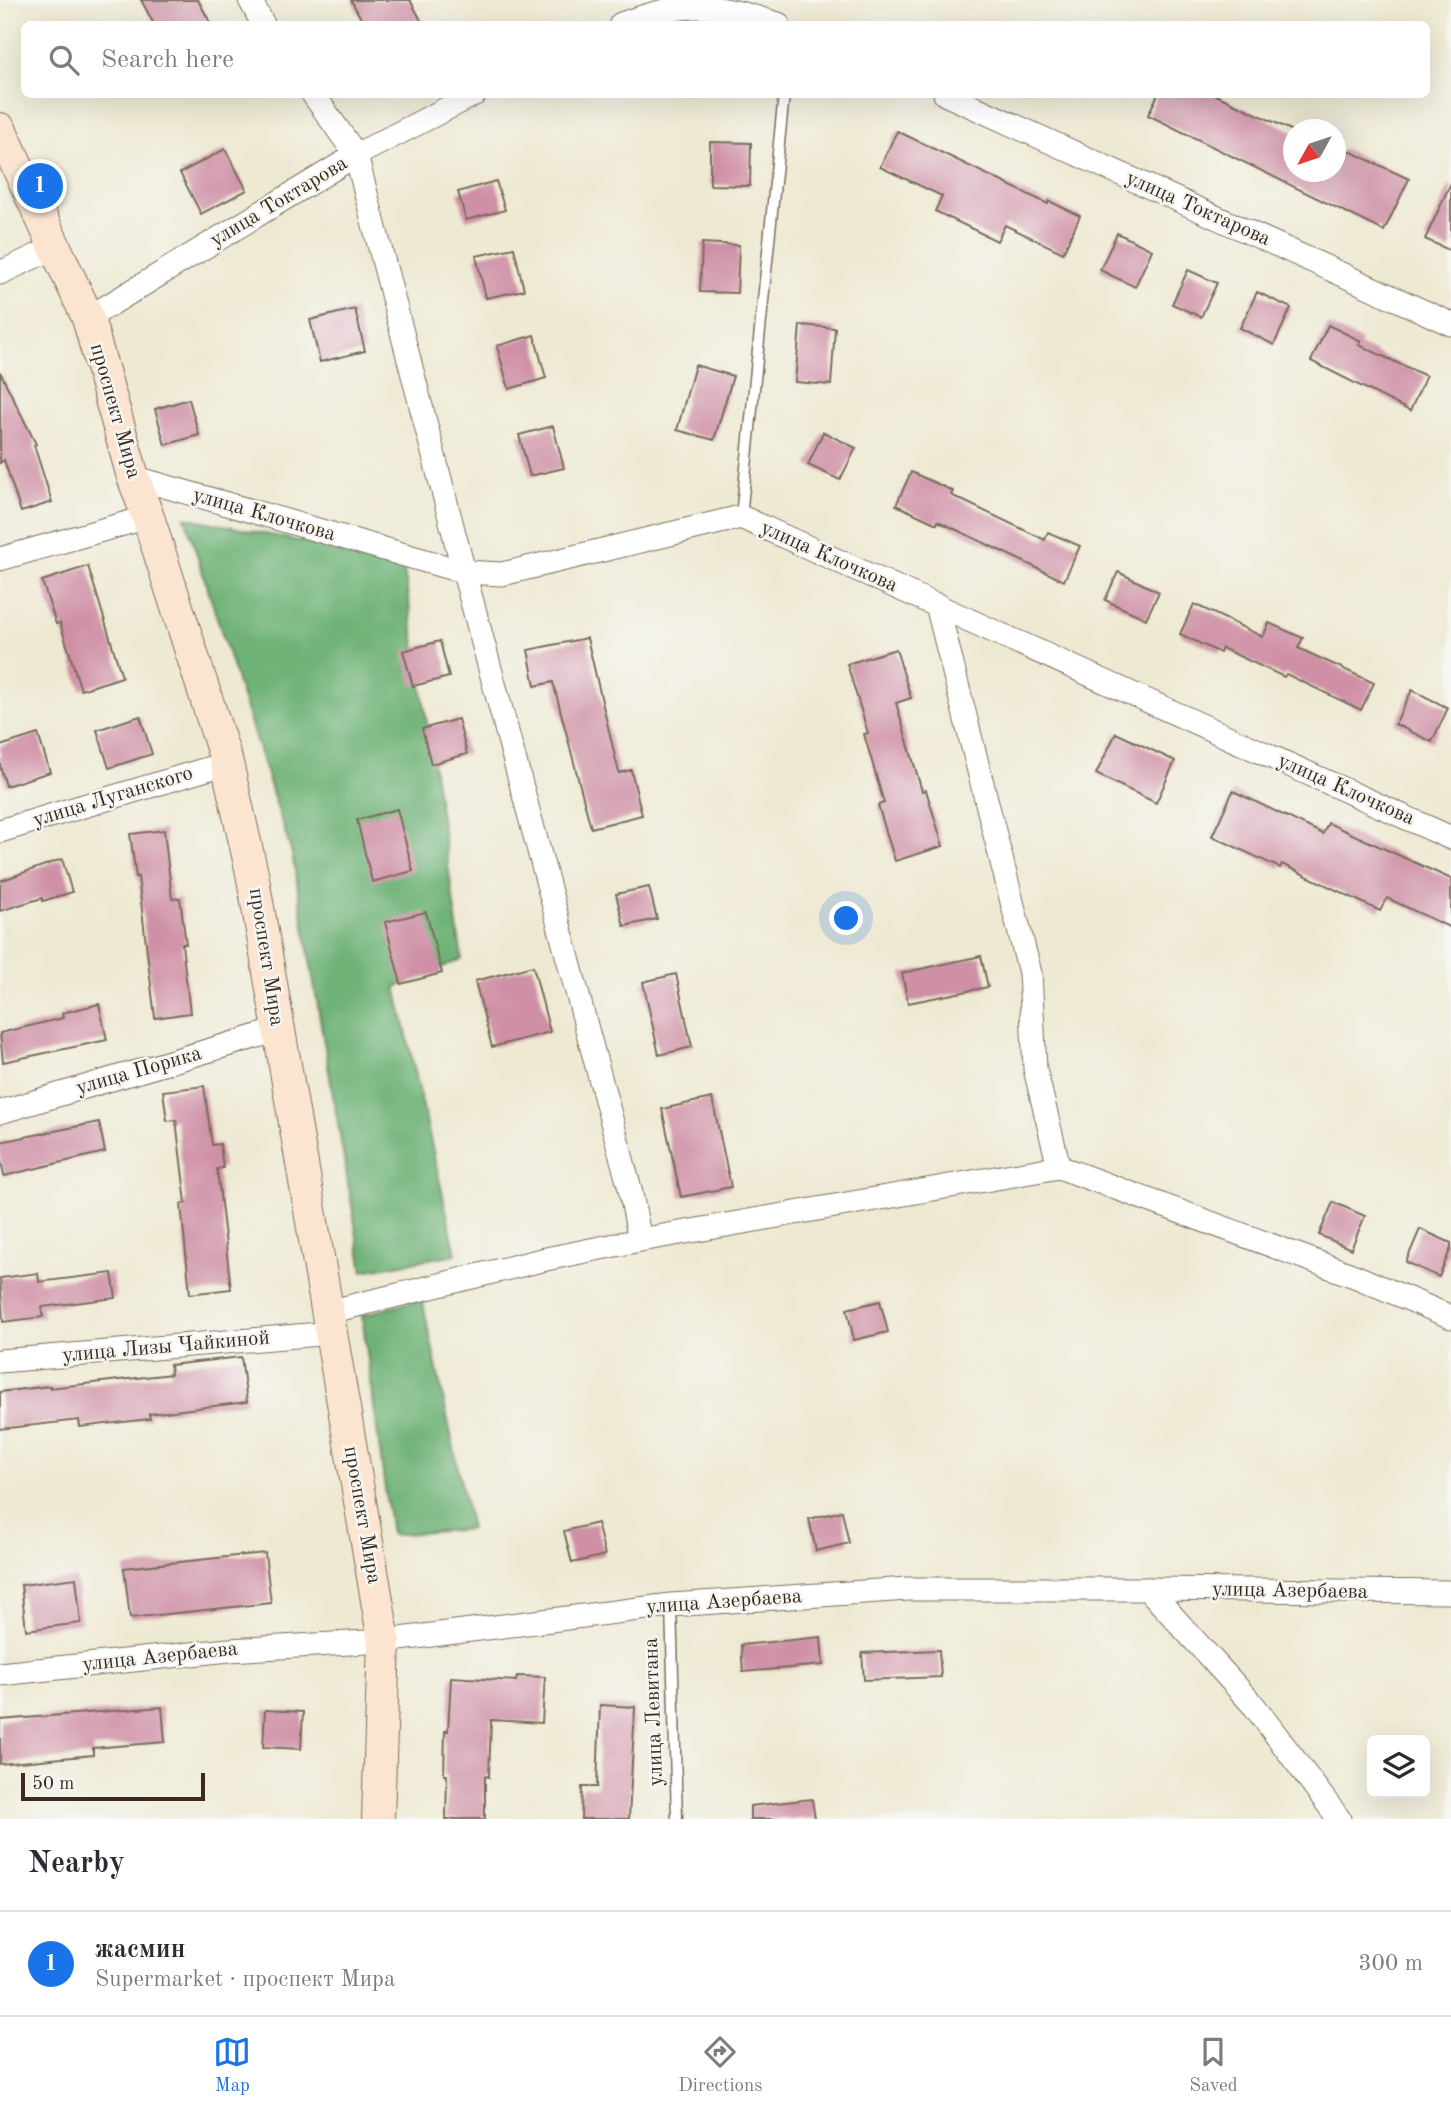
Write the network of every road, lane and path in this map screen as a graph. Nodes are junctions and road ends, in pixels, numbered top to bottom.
1 (250, 0) edge
2 (261, 21) edge
3 (629, 21) edge
4 (768, 21) edge
5 (316, 98) edge
6 (467, 98) edge
7 (784, 98) edge
8 (954, 98) edge
9 (0, 129) edge
10 (356, 155) junction
11 (53, 248) junction
12 (0, 273) edge
13 (88, 318) junction
14 (1451, 324) edge
15 (133, 477) junction
16 (148, 517) junction
17 (741, 517) junction
18 (0, 559) edge
19 (464, 572) junction
20 (937, 605) junction
21 (227, 763) junction
22 (0, 831) edge
23 (1451, 838) edge
24 (278, 1030) junction
25 (0, 1112) edge
26 (1059, 1167) junction
27 (640, 1240) junction
28 (1451, 1317) edge
29 (330, 1323) junction
30 (0, 1361) edge
31 (1148, 1589) junction
32 (1451, 1592) edge
33 (670, 1605) junction
34 (384, 1641) junction
35 (0, 1674) edge
36 (377, 1819) edge
37 (677, 1819) edge
38 (1339, 1819) edge

1 - 2 street
3 - 4 street
5 - 10 street
6 - 10 street, улица Токтарова
7 - 17 lane
8 - 14 street, улица Токтарова
9 - 11 main road, проспект Мира
10 - 13 street, улица Токтарова
10 - 19 street
11 - 12 street
11 - 13 main road, проспект Мира
13 - 15 main road, проспект Мира
15 - 16 main road, проспект Мира
15 - 19 street, улица Клочкова
16 - 18 street
16 - 21 main road, проспект Мира
17 - 19 street, улица Клочкова
17 - 20 street, улица Клочкова
19 - 27 street
20 - 23 street, улица Клочкова
20 - 26 street
21 - 22 street, улица Луганского
21 - 24 main road, проспект Мира
24 - 25 street, улица Порика
24 - 29 main road, проспект Мира
26 - 27 street, улица Лизы Чайкиной
26 - 28 street
27 - 29 street, улица Лизы Чайкиной
29 - 30 street, улица Лизы Чайкиной
29 - 34 main road, проспект Мира
31 - 32 street, улица Азербаева
31 - 33 street, улица Азербаева
31 - 38 street
33 - 34 street, улица Азербаева
33 - 37 lane, улица Левитана
34 - 35 street, улица Азербаева
34 - 36 main road, проспект Мира

